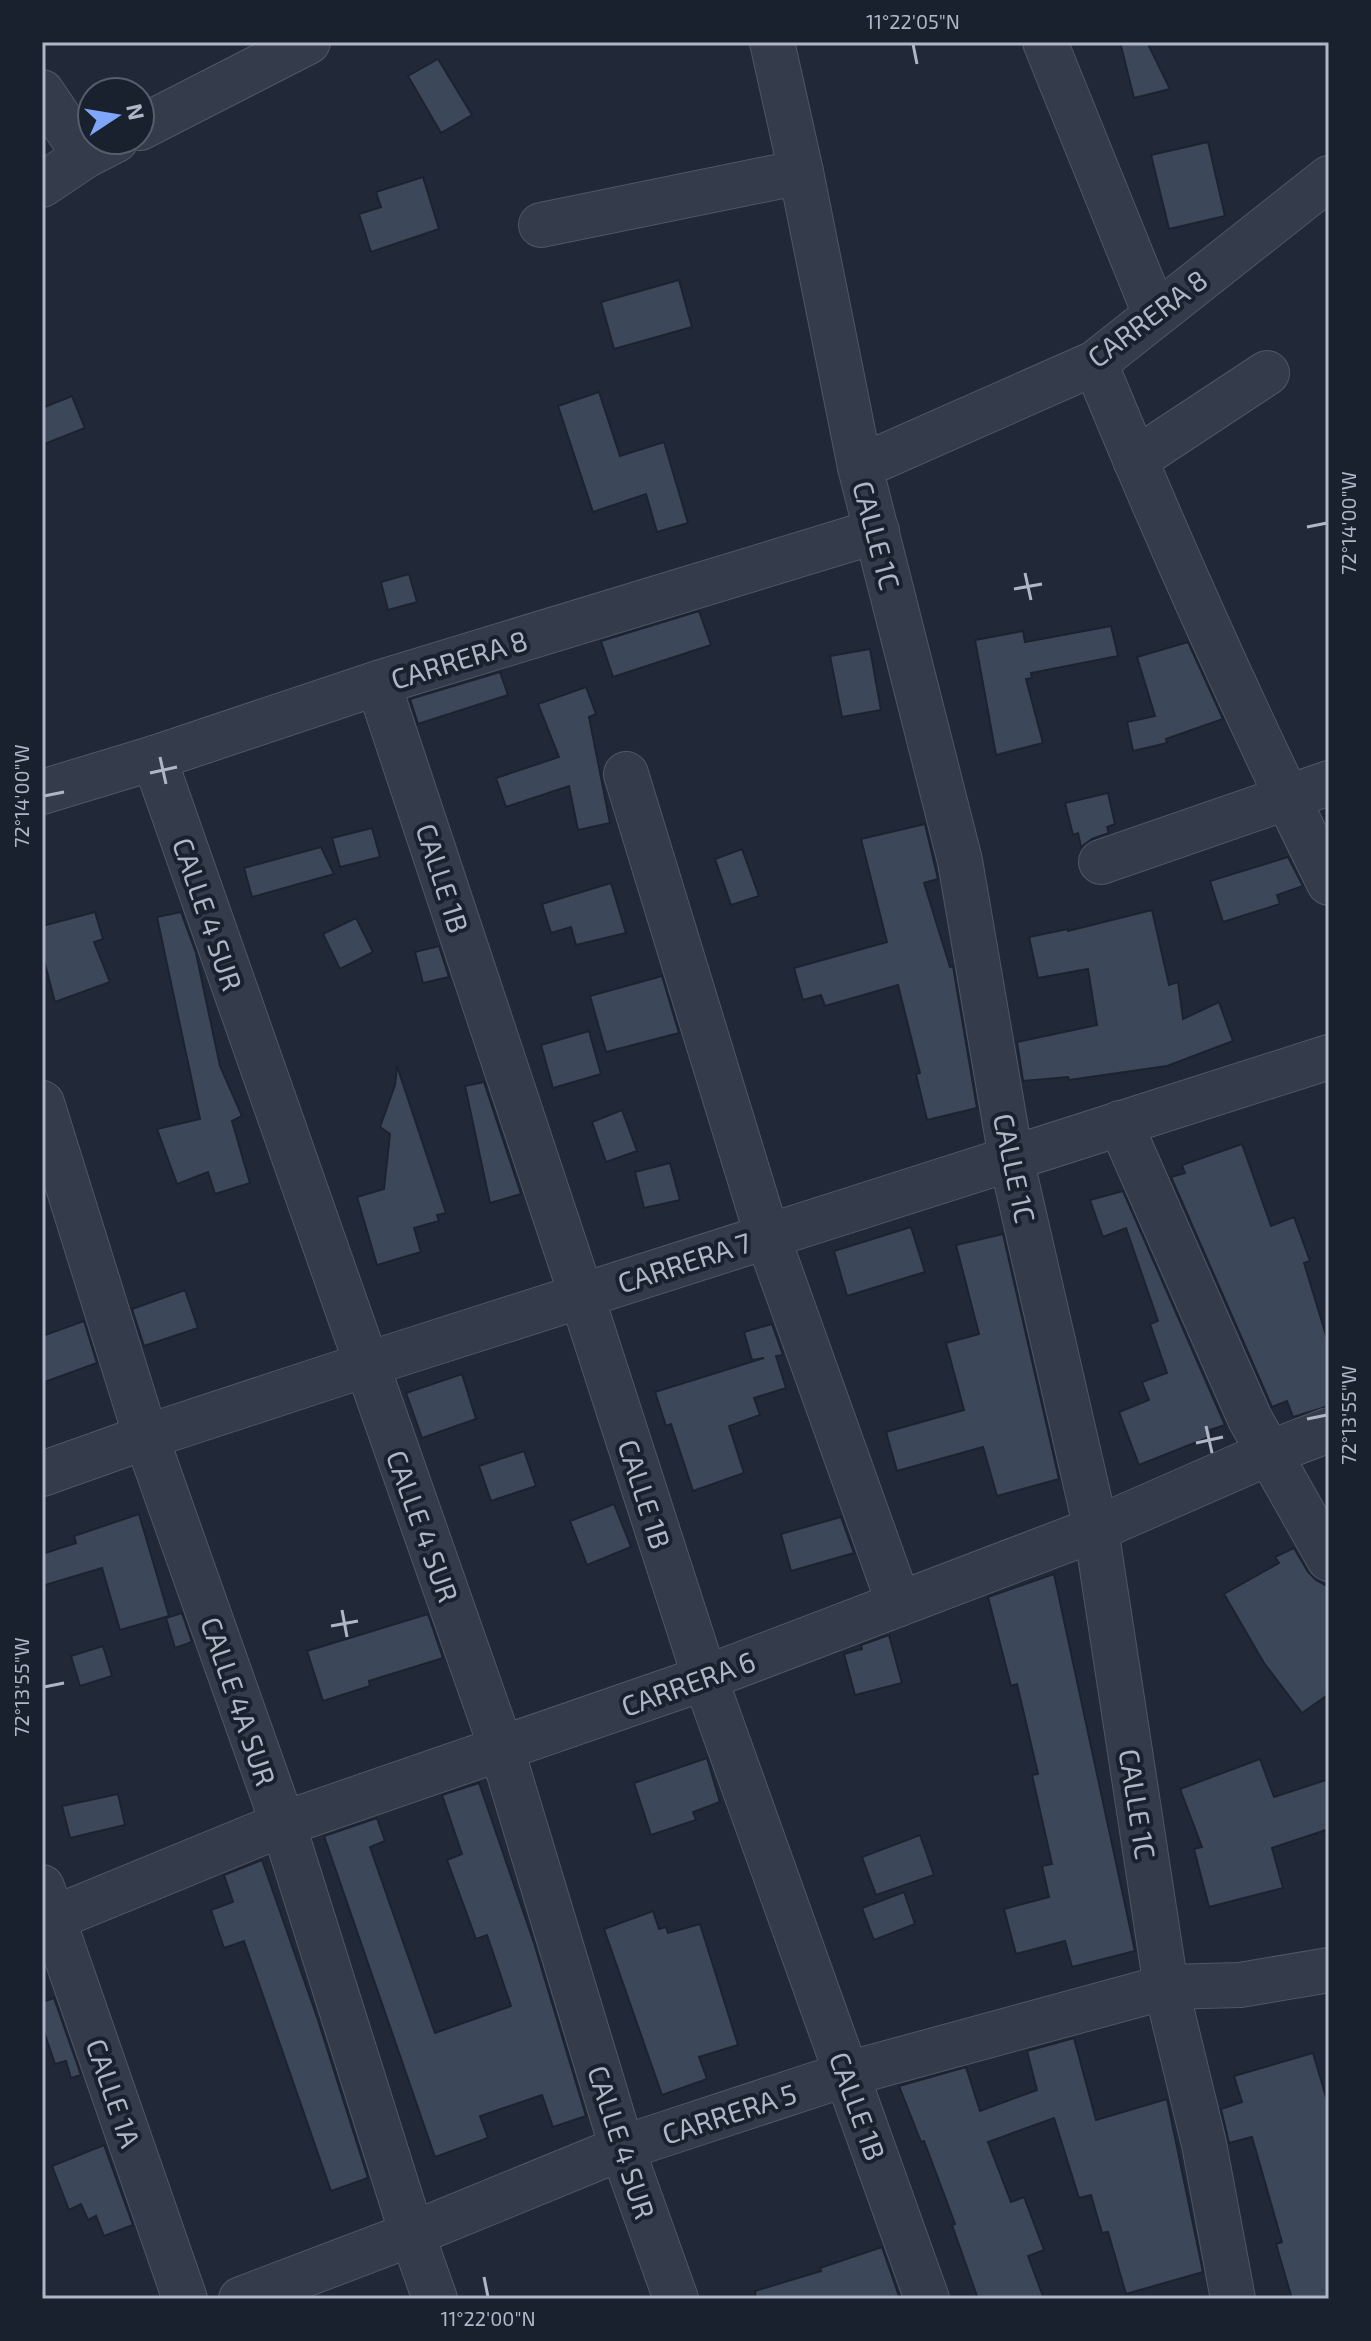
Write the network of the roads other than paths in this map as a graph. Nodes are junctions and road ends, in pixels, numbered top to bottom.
1 (308, 42) edge
2 (772, 42) edge
3 (1045, 42) edge
4 (42, 92) edge
5 (156, 120) edge
6 (76, 124) edge
7 (88, 156) edge
8 (801, 172) junction
9 (1329, 178) edge
10 (42, 185) edge
11 (541, 225) dead end
12 (1155, 314) junction
13 (1095, 363) junction
14 (1267, 373) dead end
15 (1135, 460) junction
16 (860, 467) junction
17 (877, 531) junction
18 (378, 683) junction
19 (154, 758) junction
20 (626, 774) dead end
21 (1329, 783) edge
22 (42, 792) edge
23 (1287, 799) junction
24 (1101, 862) dead end
25 (1329, 883) edge
26 (1329, 1057) edge
27 (42, 1103) edge
28 (1120, 1123) junction
29 (1011, 1158) junction
30 (767, 1235) junction
31 (582, 1297) junction
32 (365, 1365) junction
33 (1329, 1430) edge
34 (146, 1437) junction
35 (1269, 1453) junction
36 (42, 1474) edge
37 (1096, 1529) junction
38 (1329, 1559) edge
39 (899, 1604) junction
40 (705, 1678) junction
41 (501, 1747) junction
42 (283, 1824) junction
43 (46, 1910) edge
44 (1329, 1970) edge
45 (1166, 1987) junction
46 (847, 2074) junction
47 (622, 2148) junction
48 (412, 2234) junction
49 (185, 2299) edge
50 (241, 2299) edge
51 (435, 2299) edge
52 (676, 2299) edge
53 (927, 2299) edge
54 (1233, 2299) edge

1 - 5 street
2 - 8 street, CALLE 1C
3 - 12 street
4 - 6 street
7 - 10 street
8 - 11 street
8 - 16 street, CALLE 1C
9 - 12 street, CARRERA 8
12 - 13 street, CARRERA 8
13 - 15 street
13 - 16 street, CARRERA 8
14 - 15 street
15 - 23 street
16 - 17 street, CALLE 1C
17 - 18 street, CARRERA 8
17 - 29 street, CALLE 1C
18 - 19 street, CARRERA 8
18 - 31 street, CALLE 1B
19 - 22 street, CARRERA 8
19 - 32 street, CALLE 4 SUR
20 - 30 street
21 - 23 street
23 - 24 street
23 - 25 street
26 - 28 street, CARRERA 7
27 - 34 street, CALLE 4A SUR
28 - 29 street, CARRERA 7
28 - 35 street
29 - 30 street, CARRERA 7
29 - 37 street, CALLE 1C
30 - 31 street, CARRERA 7
30 - 39 street
31 - 32 street, CARRERA 7
31 - 40 street, CALLE 1B
32 - 34 street, CARRERA 7
32 - 41 street, CALLE 4 SUR
33 - 35 street, CARRERA 6
34 - 36 street, CARRERA 7
34 - 42 street, CALLE 4A SUR
35 - 37 street, CARRERA 6
35 - 38 street
37 - 39 street, CARRERA 6
37 - 45 street, CALLE 1C
39 - 40 street, CARRERA 6
40 - 41 street, CARRERA 6
40 - 46 street, CALLE 1B
41 - 42 street, CARRERA 6
41 - 47 street, CALLE 4 SUR
42 - 43 street, CARRERA 6
42 - 48 street, CALLE 4A SUR
43 - 49 street, CALLE 1A
44 - 45 street, CARRERA 5
45 - 46 street, CARRERA 5
45 - 54 street, CALLE 1C
46 - 47 street, CARRERA 5
46 - 53 street, CALLE 1B
47 - 48 street, CARRERA 5
47 - 52 street, CALLE 4 SUR
48 - 50 street, CARRERA 5
48 - 51 street, CALLE 4A SUR

